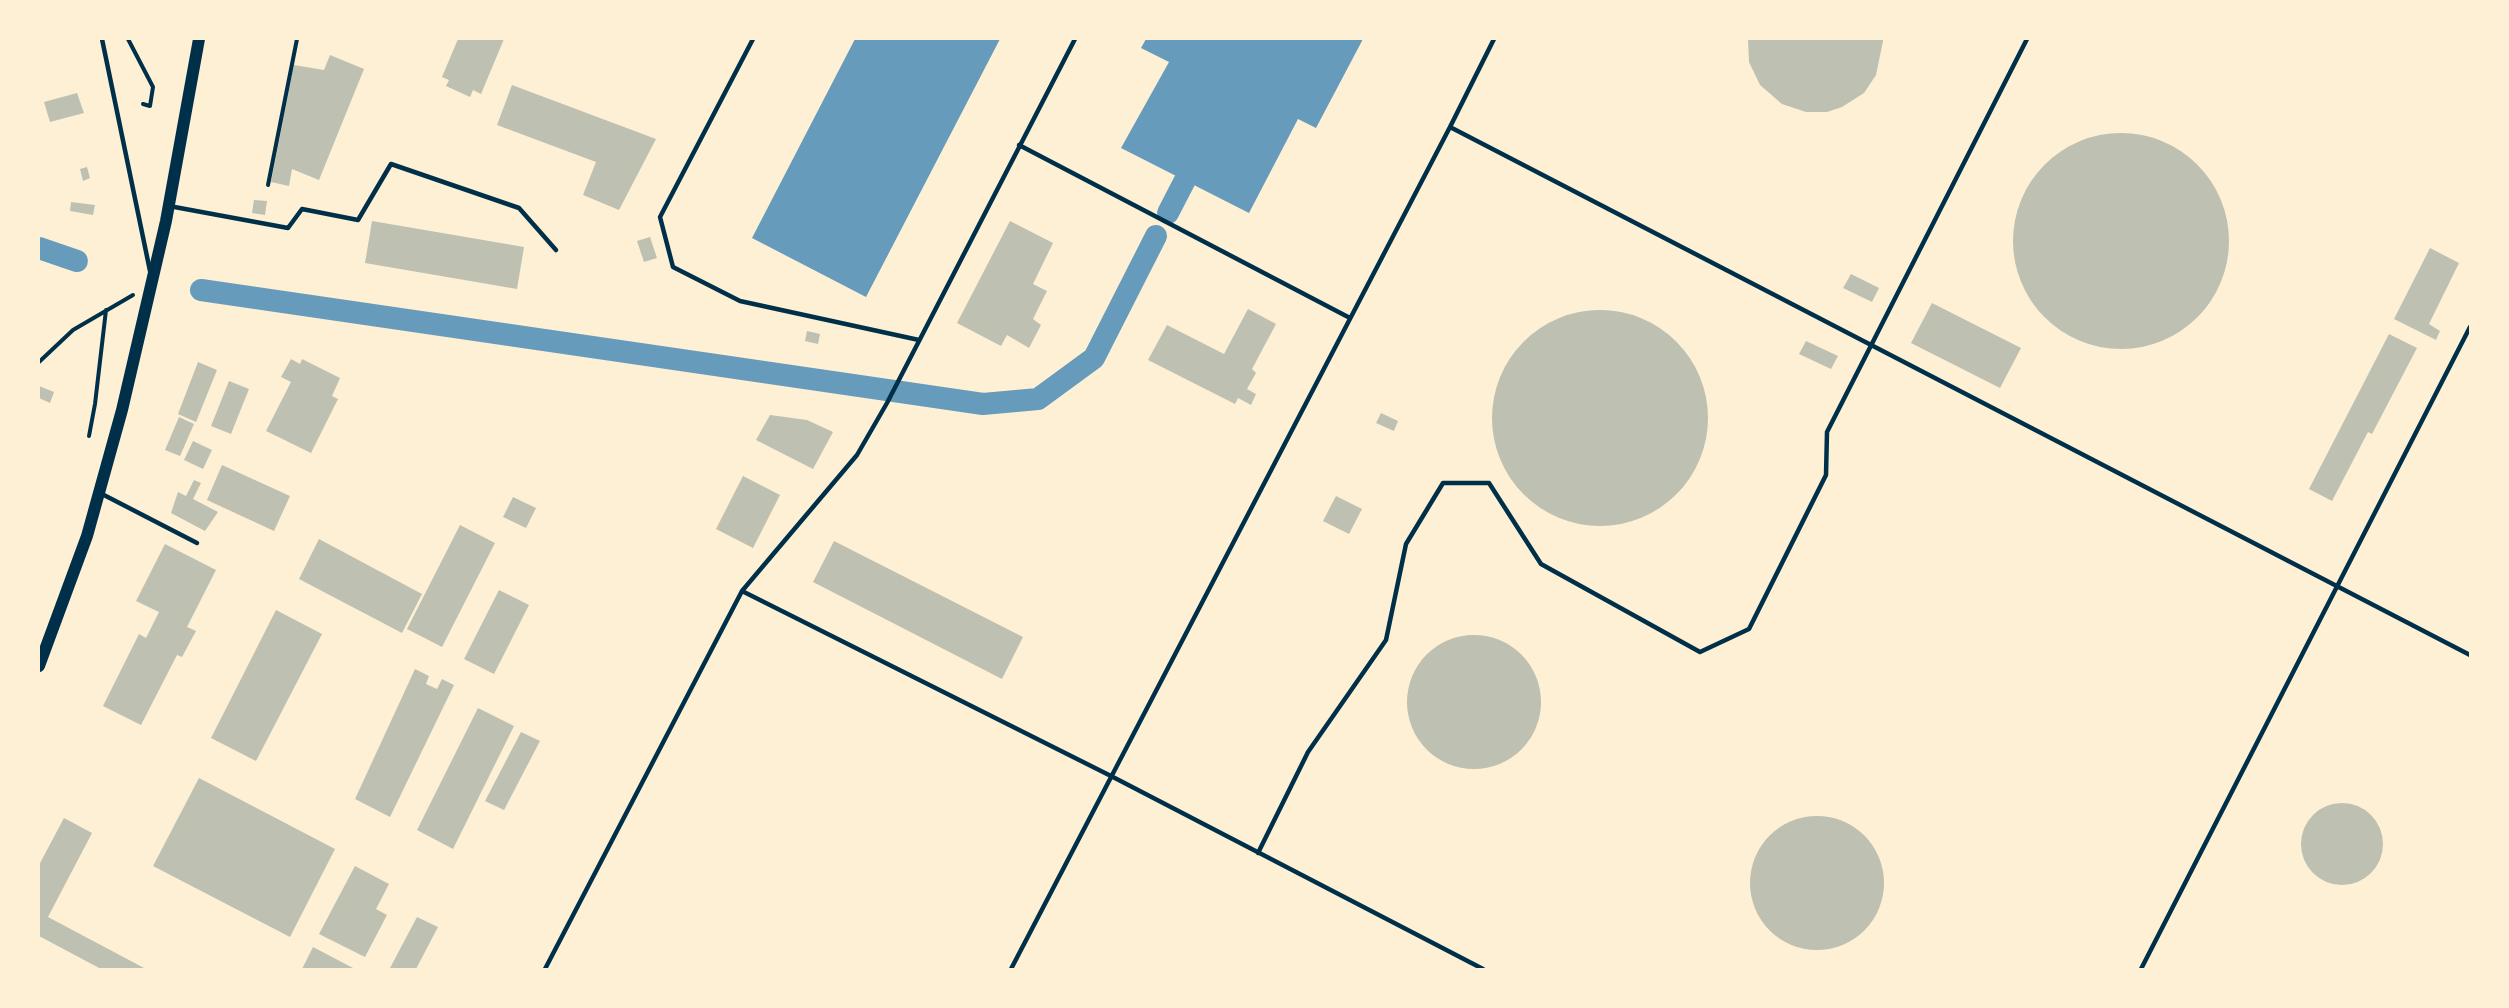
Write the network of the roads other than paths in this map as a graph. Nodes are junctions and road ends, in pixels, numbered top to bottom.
1 (102, 39) edge
2 (199, 39) edge
3 (753, 39) edge
4 (1075, 39) edge
5 (1494, 39) edge
6 (2027, 39) edge
7 (1450, 127) junction
8 (1019, 145) junction
9 (169, 206) junction
10 (556, 250) dead end
11 (153, 284) junction
12 (1350, 318) junction
13 (2470, 327) edge
14 (919, 340) junction
15 (1869, 345) junction
16 (100, 493) junction
17 (197, 543) dead end
18 (2337, 588) junction
19 (742, 591) junction
20 (2470, 655) edge
21 (39, 666) edge
22 (1111, 776) junction
23 (1258, 853) junction
24 (545, 969) edge
25 (1011, 969) edge
26 (1483, 969) edge
27 (2141, 969) edge

1 - 11 lane
2 - 9 main road
3 - 14 lane
4 - 8 lane
5 - 7 lane
6 - 15 lane
7 - 12 lane
7 - 15 lane
8 - 12 lane
8 - 14 lane
9 - 10 lane
9 - 11 main road
11 - 16 main road
12 - 22 lane
13 - 18 lane
14 - 19 lane
15 - 18 lane
15 - 23 lane
16 - 17 lane
16 - 21 main road
18 - 20 lane
18 - 27 lane
19 - 22 lane
19 - 24 lane
22 - 23 lane
22 - 25 lane
23 - 26 lane

